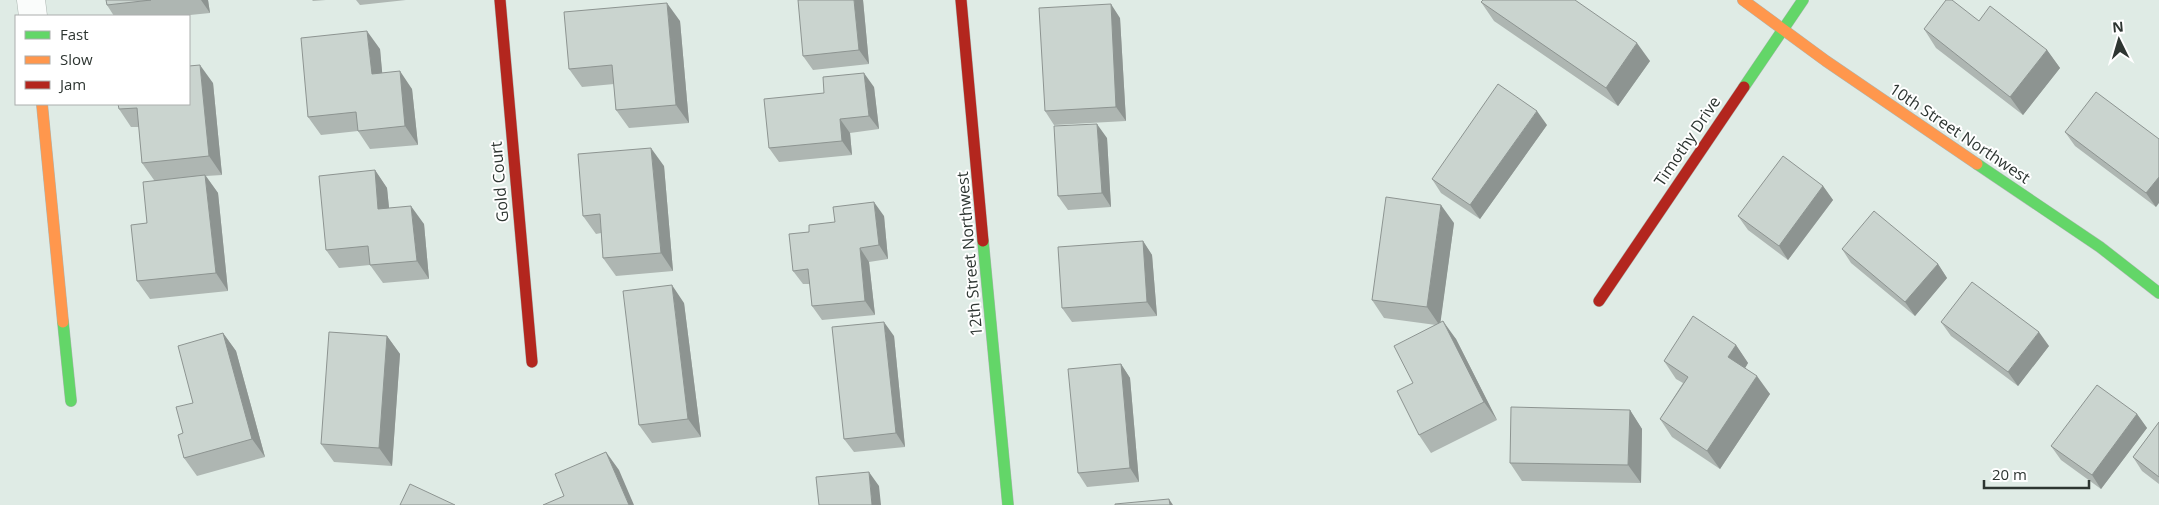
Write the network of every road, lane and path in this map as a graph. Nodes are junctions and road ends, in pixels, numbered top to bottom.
1 (31, 0) edge
2 (500, 0) edge
3 (961, 0) edge
4 (1743, 0) edge
5 (1802, 0) edge
6 (33, 15) edge
7 (1783, 29) junction
8 (42, 105) edge
9 (2159, 293) edge
10 (1599, 301) dead end
11 (532, 362) dead end
12 (71, 401) dead end
13 (1008, 505) edge

1 - 6 street
2 - 11 street, Gold Court
3 - 13 street, 12th Street Northwest
4 - 7 street, 10th Street Northwest
5 - 7 street, Timothy Drive
7 - 9 street, 10th Street Northwest
7 - 10 street, Timothy Drive
8 - 12 street

